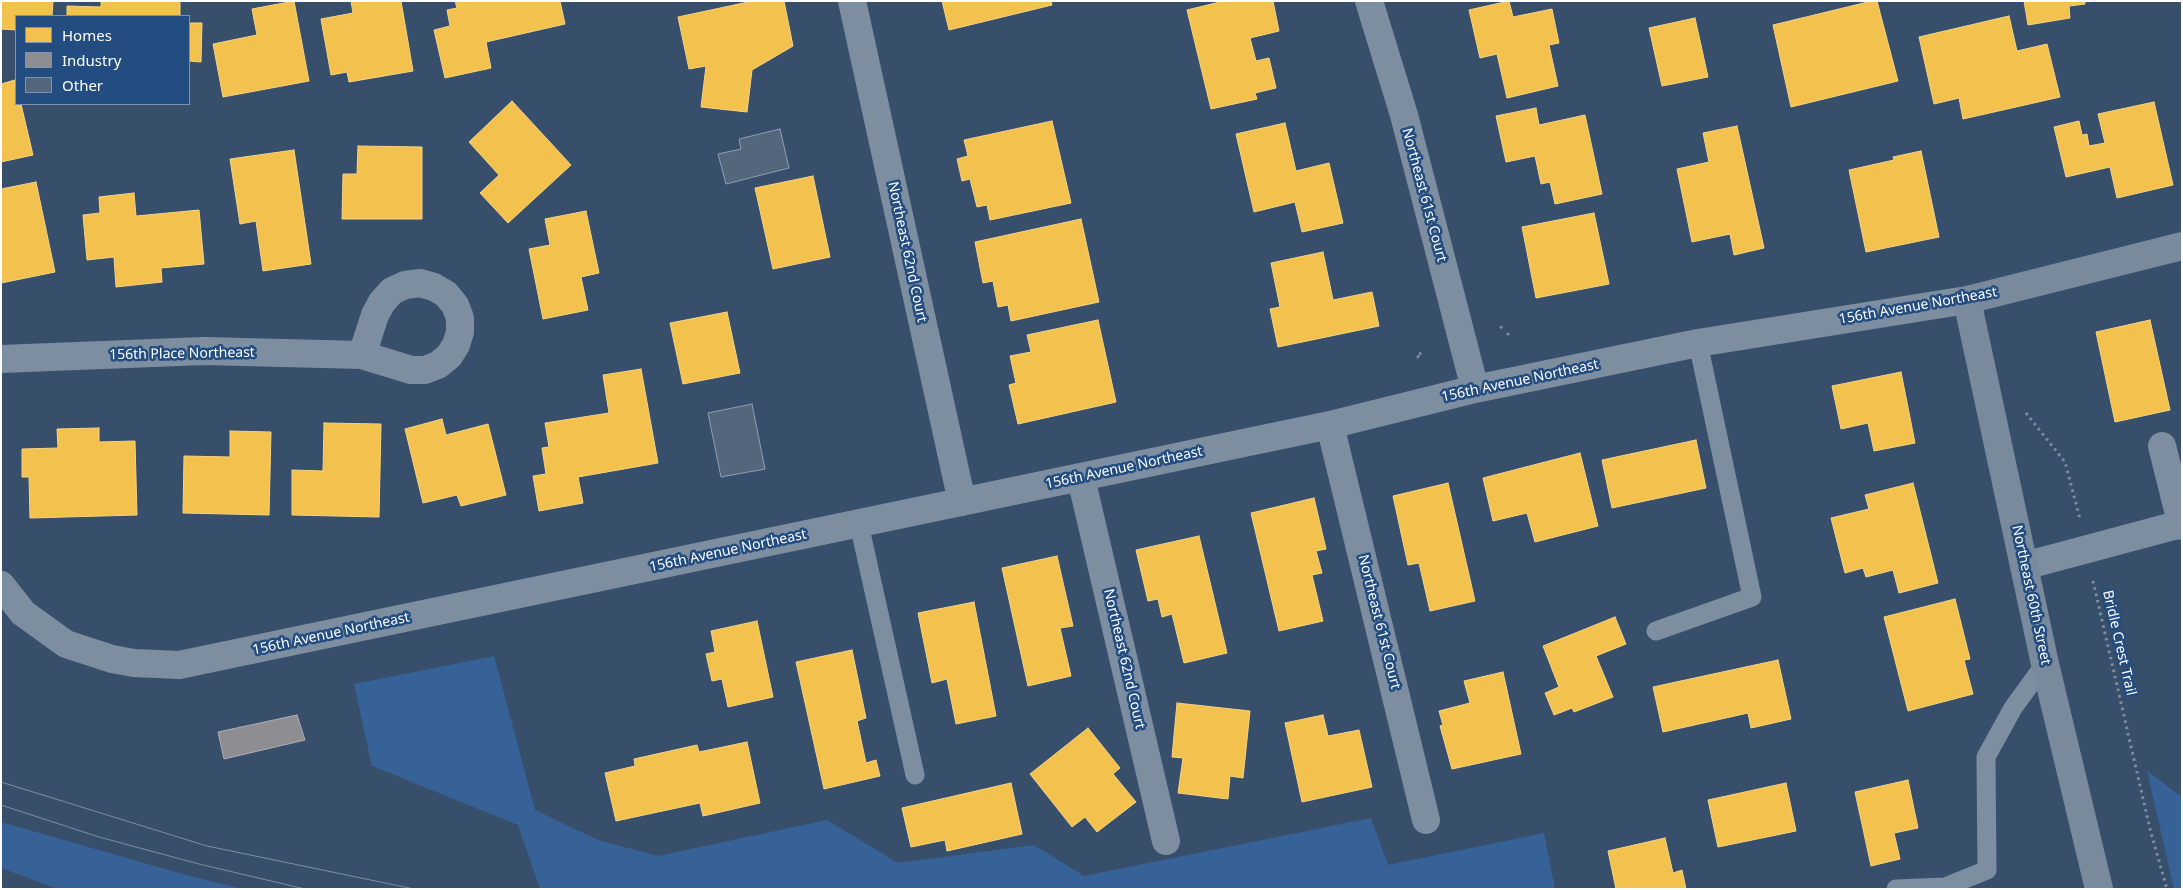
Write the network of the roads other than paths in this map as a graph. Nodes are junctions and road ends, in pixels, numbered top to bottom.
1 (852, 1) edge
2 (1369, 1) edge
3 (2182, 246) edge
4 (1967, 300) junction
5 (1698, 343) junction
6 (362, 355) dead end
7 (1, 359) edge
8 (1475, 389) junction
9 (1330, 425) junction
10 (2162, 446) dead end
11 (1081, 478) junction
12 (962, 502) junction
13 (859, 524) junction
14 (2181, 525) edge
15 (2024, 566) junction
16 (1, 585) edge
17 (1656, 631) dead end
18 (2045, 664) junction
19 (915, 775) dead end
20 (1426, 820) dead end
21 (1166, 841) dead end
22 (1896, 889) edge
23 (2099, 889) edge

1 - 12 street, Northeast 62nd Court
2 - 8 street, Northeast 61st Court
3 - 4 street, 156th Avenue Northeast
4 - 5 street, 156th Avenue Northeast
4 - 15 street, Northeast 60th Street
5 - 8 street, 156th Avenue Northeast
5 - 17 lane
6 - 7 street, 156th Place Northeast
8 - 9 street, 156th Avenue Northeast
9 - 11 street, 156th Avenue Northeast
9 - 20 street, Northeast 61st Court
10 - 14 street
11 - 12 street, 156th Avenue Northeast
11 - 21 street, Northeast 62nd Court
12 - 13 street, 156th Avenue Northeast
13 - 16 street, 156th Avenue Northeast
13 - 19 lane
14 - 15 street
15 - 18 street, Northeast 60th Street
18 - 22 lane
18 - 23 street, Northeast 60th Street

